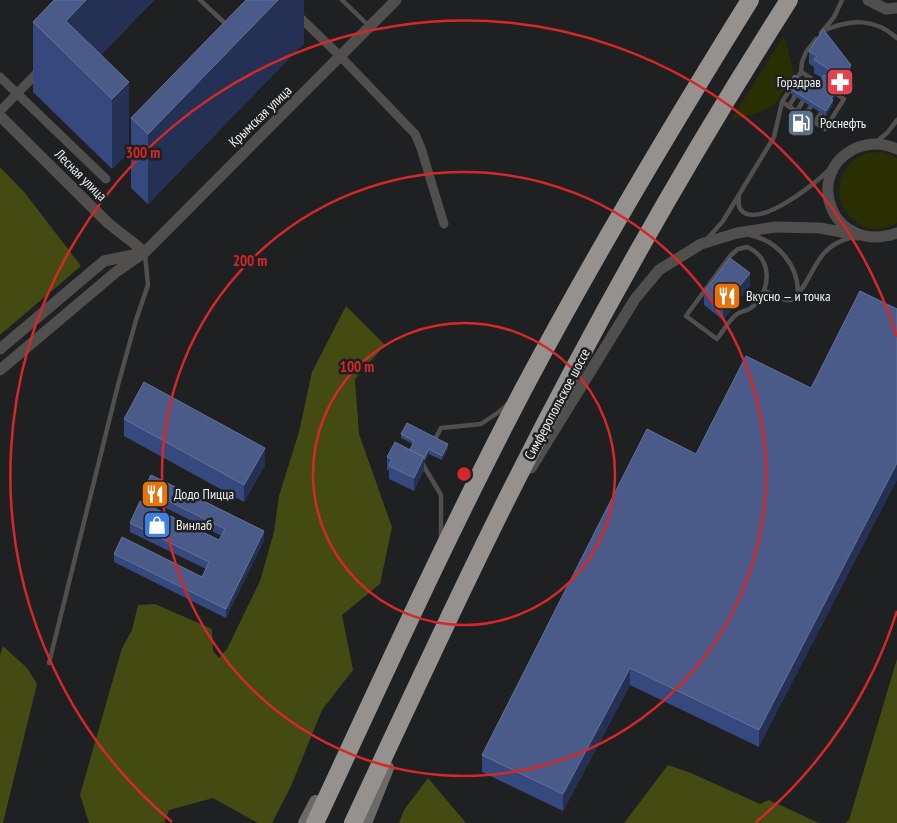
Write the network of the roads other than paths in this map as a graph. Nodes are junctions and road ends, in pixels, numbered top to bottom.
1 (200, 0) edge
2 (342, 0) edge
3 (396, 0) edge
4 (750, 0) edge
5 (789, 0) edge
6 (842, 0) edge
7 (868, 0) edge
8 (282, 4) edge
9 (891, 8) edge
10 (897, 16) edge
11 (370, 27) junction
12 (824, 31) junction
13 (235, 34) edge
14 (897, 38) edge
15 (341, 57) junction
16 (49, 61) edge
17 (801, 72) junction
18 (0, 77) edge
19 (17, 94) junction
20 (795, 96) edge
21 (803, 101) edge
22 (782, 102) junction
23 (789, 106) junction
24 (811, 106) edge
25 (0, 111) edge
26 (797, 111) junction
27 (821, 112) edge
28 (0, 116) edge
29 (805, 116) junction
30 (897, 120) edge
31 (815, 122) junction
32 (874, 144) junction
33 (897, 149) edge
34 (840, 159) junction
35 (106, 179) dead end
36 (740, 194) junction
37 (444, 224) dead end
38 (737, 233) junction
39 (897, 233) edge
40 (858, 235) junction
41 (702, 244) junction
42 (145, 252) junction
43 (764, 291) junction
44 (798, 295) junction
45 (0, 349) edge
46 (0, 370) edge
47 (524, 388) junction
48 (432, 446) edge
49 (427, 454) edge
50 (488, 538) junction
51 (441, 551) junction
52 (401, 637) junction
53 (430, 659) junction
54 (48, 663) dead end
55 (305, 823) edge
56 (315, 823) edge
57 (353, 823) edge
58 (365, 823) edge

1 - 13 lane
2 - 11 lane
3 - 11 street, Крымская улица
4 - 47 highway
5 - 50 highway, Симферопольское шоссе
6 - 12 lane
7 - 9 street
8 - 15 street
9 - 10 lane
11 - 15 street, Крымская улица
12 - 14 lane
12 - 17 lane
15 - 37 street
15 - 42 street, Крымская улица
16 - 19 street
17 - 22 lane
17 - 31 lane
18 - 19 street
19 - 25 street
19 - 35 street
20 - 23 lane
21 - 26 lane
22 - 23 lane
22 - 36 lane
23 - 26 lane
24 - 29 lane
26 - 29 lane
27 - 31 lane
28 - 42 street, Лесная улица
29 - 31 lane
30 - 32 lane
32 - 33 street
32 - 34 street
34 - 36 lane
34 - 40 street
36 - 41 lane
38 - 40 street
38 - 41 street
38 - 44 lane
39 - 40 street
40 - 44 lane
41 - 50 street
42 - 45 street
42 - 46 street, Крымская улица
42 - 54 lane
43 - 43 lane
43 - 44 lane
47 - 48 lane
47 - 51 highway
49 - 51 lane
50 - 53 highway, Симферопольское шоссе
51 - 52 highway
52 - 55 main road
52 - 56 highway
53 - 57 highway, Симферопольское шоссе
53 - 58 main road

